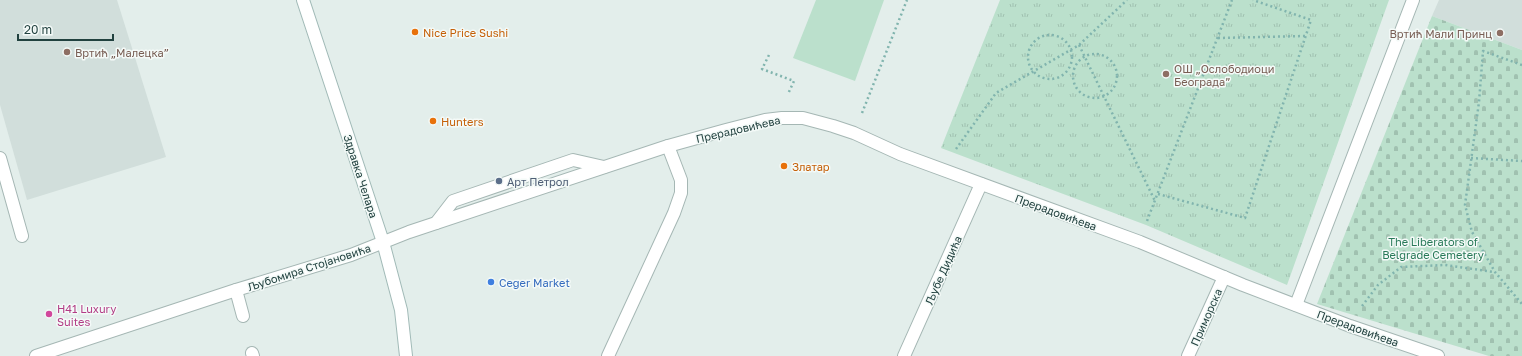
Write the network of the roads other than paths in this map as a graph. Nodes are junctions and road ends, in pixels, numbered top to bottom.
1 (304, 0) edge
2 (1412, 0) edge
3 (668, 146) junction
4 (0, 158) edge
5 (604, 167) junction
6 (981, 184) junction
7 (436, 223) junction
8 (22, 236) dead end
9 (383, 242) junction
10 (1224, 277) junction
11 (236, 290) junction
12 (1296, 305) junction
13 (243, 316) dead end
14 (36, 356) edge
15 (406, 356) edge
16 (608, 356) edge
17 (904, 356) edge
18 (1188, 356) edge
19 (1438, 356) edge

1 - 9 street, Здравка Челара
2 - 12 street
3 - 5 street, Прерадовићева
3 - 6 street, Прерадовићева
3 - 16 street
4 - 8 street
5 - 7 street, Прерадовићева
5 - 7 street
6 - 10 street, Прерадовићева
6 - 17 street, Љубе Дидића
7 - 9 street, Прерадовићева
9 - 11 street, Љубомира Стојановића
9 - 15 street, Здравка Челара
10 - 12 street, Прерадовићева
10 - 18 street, Приморска
11 - 13 street, Љубомира Стојановића
11 - 14 street, Љубомира Стојановића
12 - 19 street, Прерадовићева

